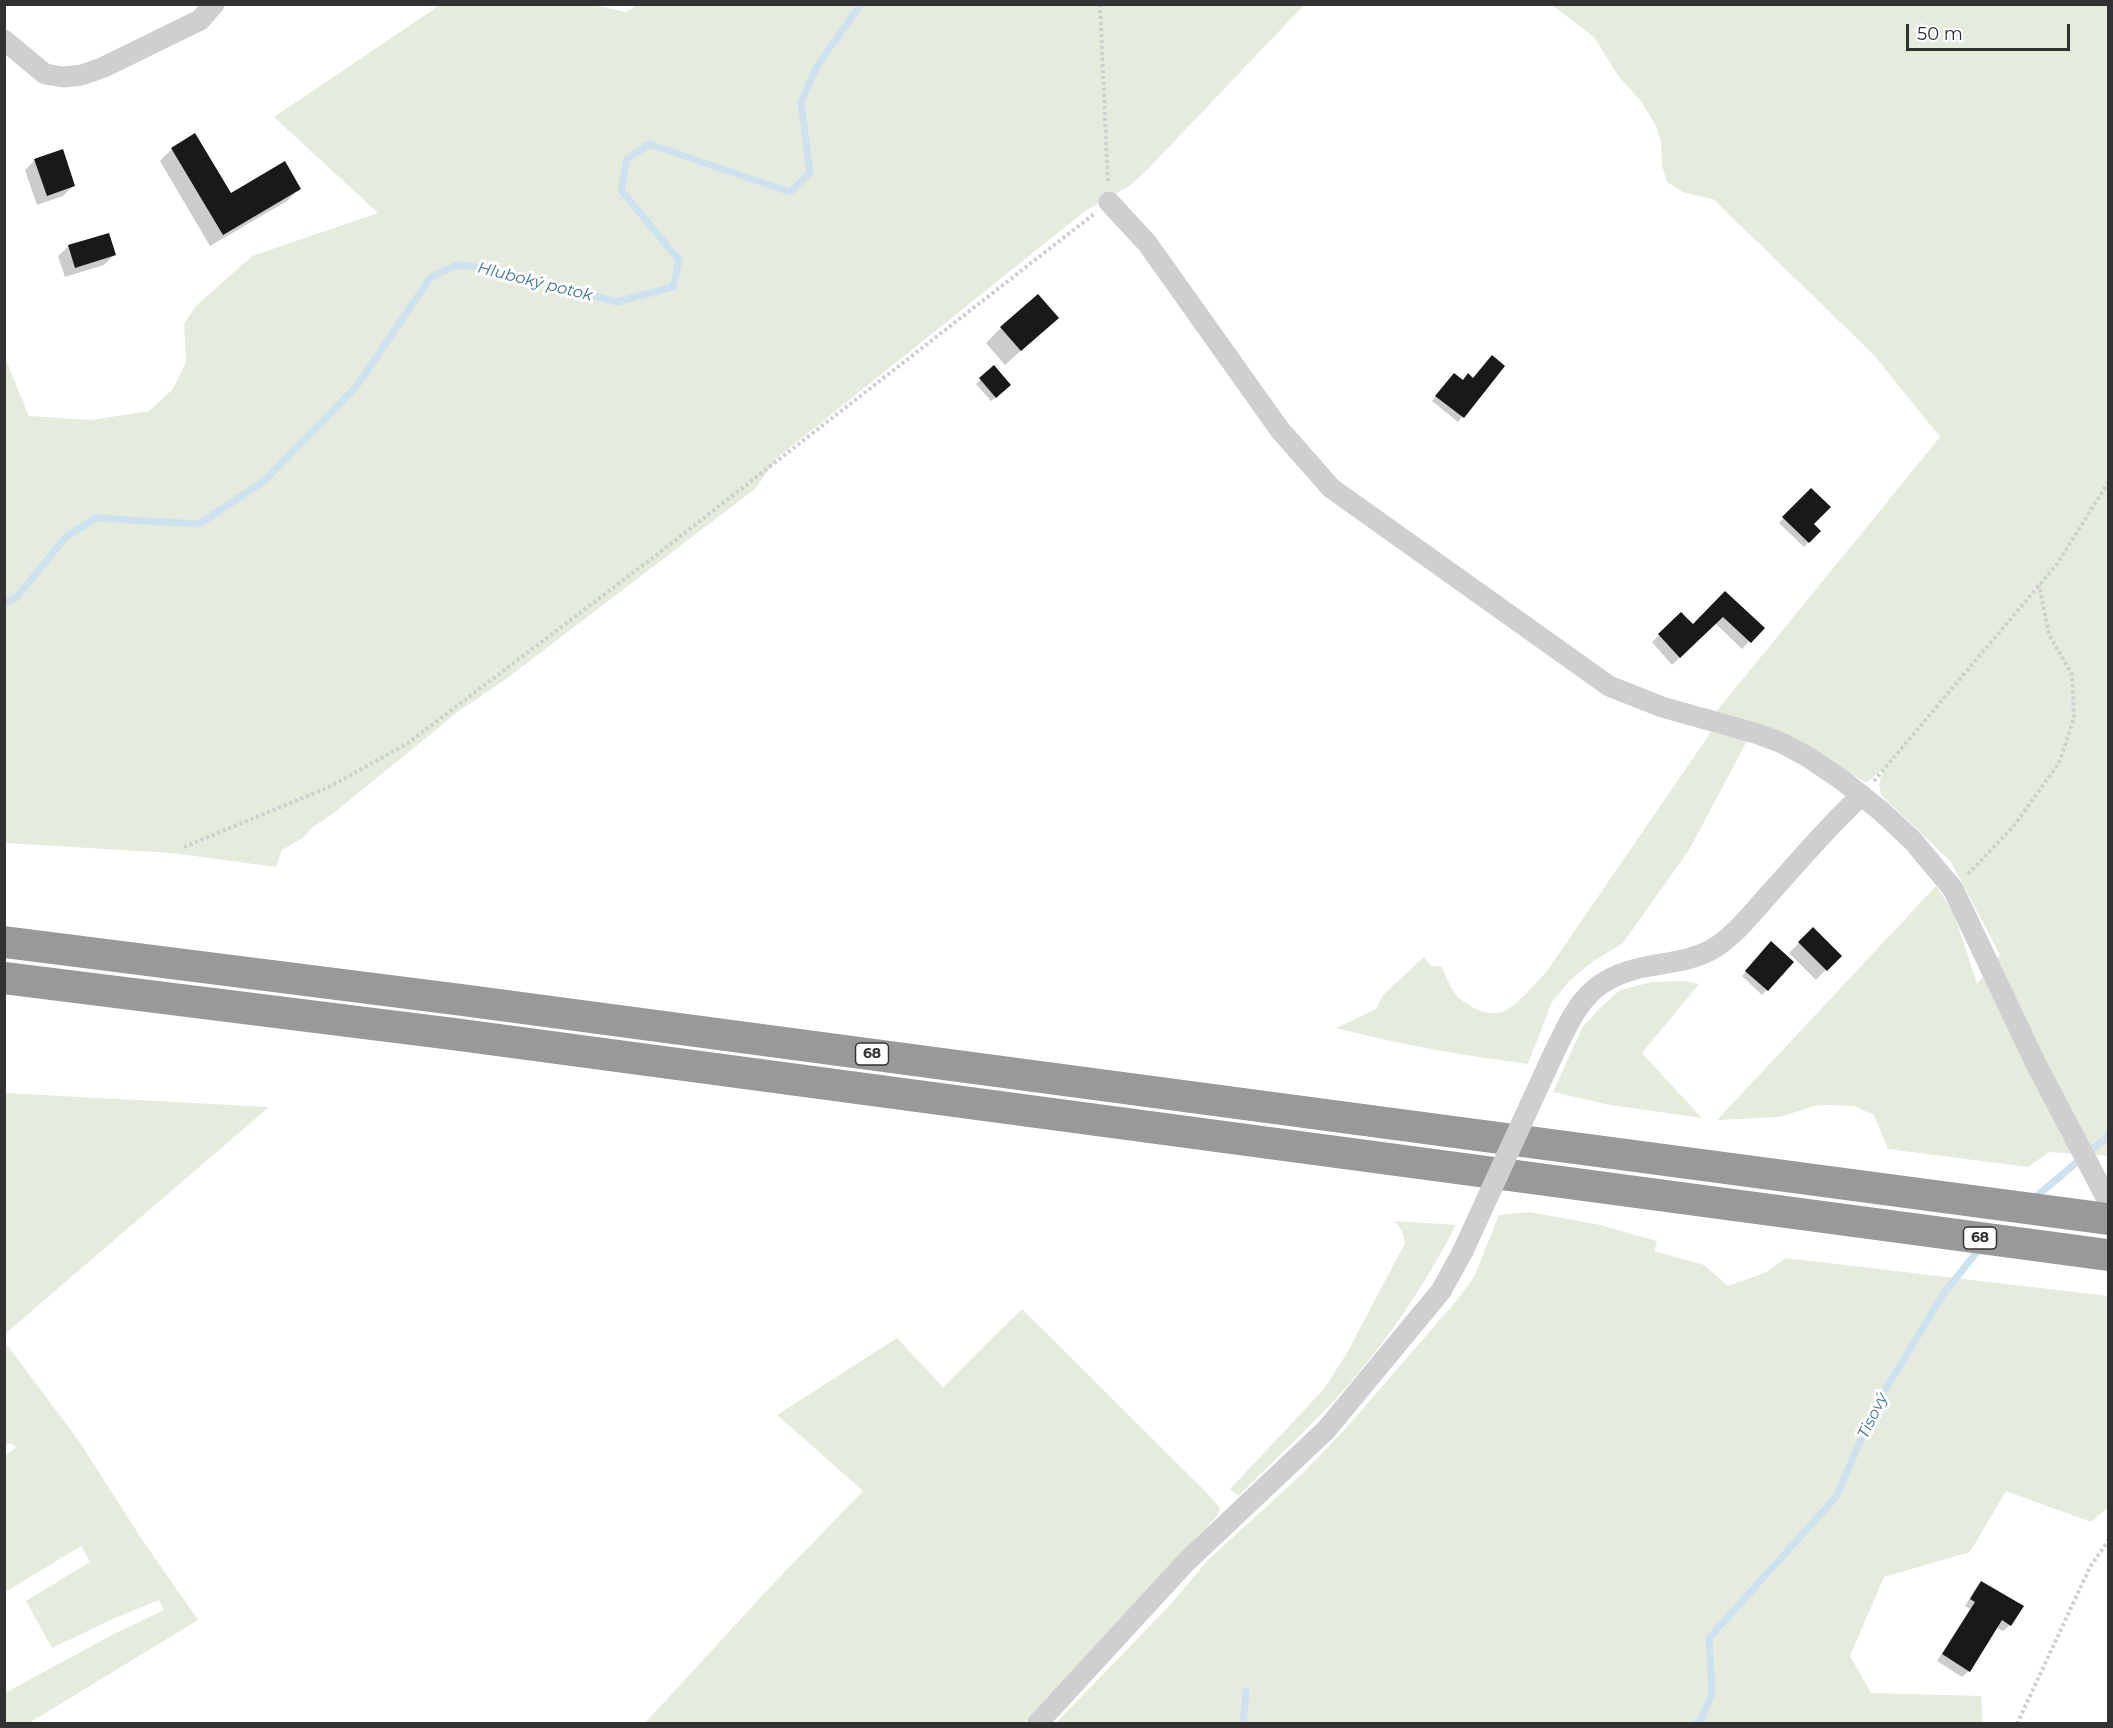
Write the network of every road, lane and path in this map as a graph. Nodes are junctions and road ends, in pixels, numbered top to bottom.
1 (214, 4) edge
2 (1100, 4) edge
3 (4, 40) edge
4 (1108, 202) junction
5 (2109, 483) edge
6 (2039, 585) junction
7 (1862, 795) junction
8 (184, 847) dead end
9 (1953, 890) junction
10 (4, 942) edge
11 (4, 978) edge
12 (2109, 1201) edge
13 (2109, 1219) edge
14 (2109, 1255) edge
15 (2109, 1541) edge
16 (1036, 1724) edge
17 (2017, 1724) edge

1 - 3 street
2 - 4 path
4 - 7 street
4 - 8 path
5 - 6 path
6 - 7 path
6 - 9 path
7 - 9 street
7 - 16 street, bridge
9 - 12 street
10 - 13 highway, 68
11 - 14 highway, 68
15 - 17 path

